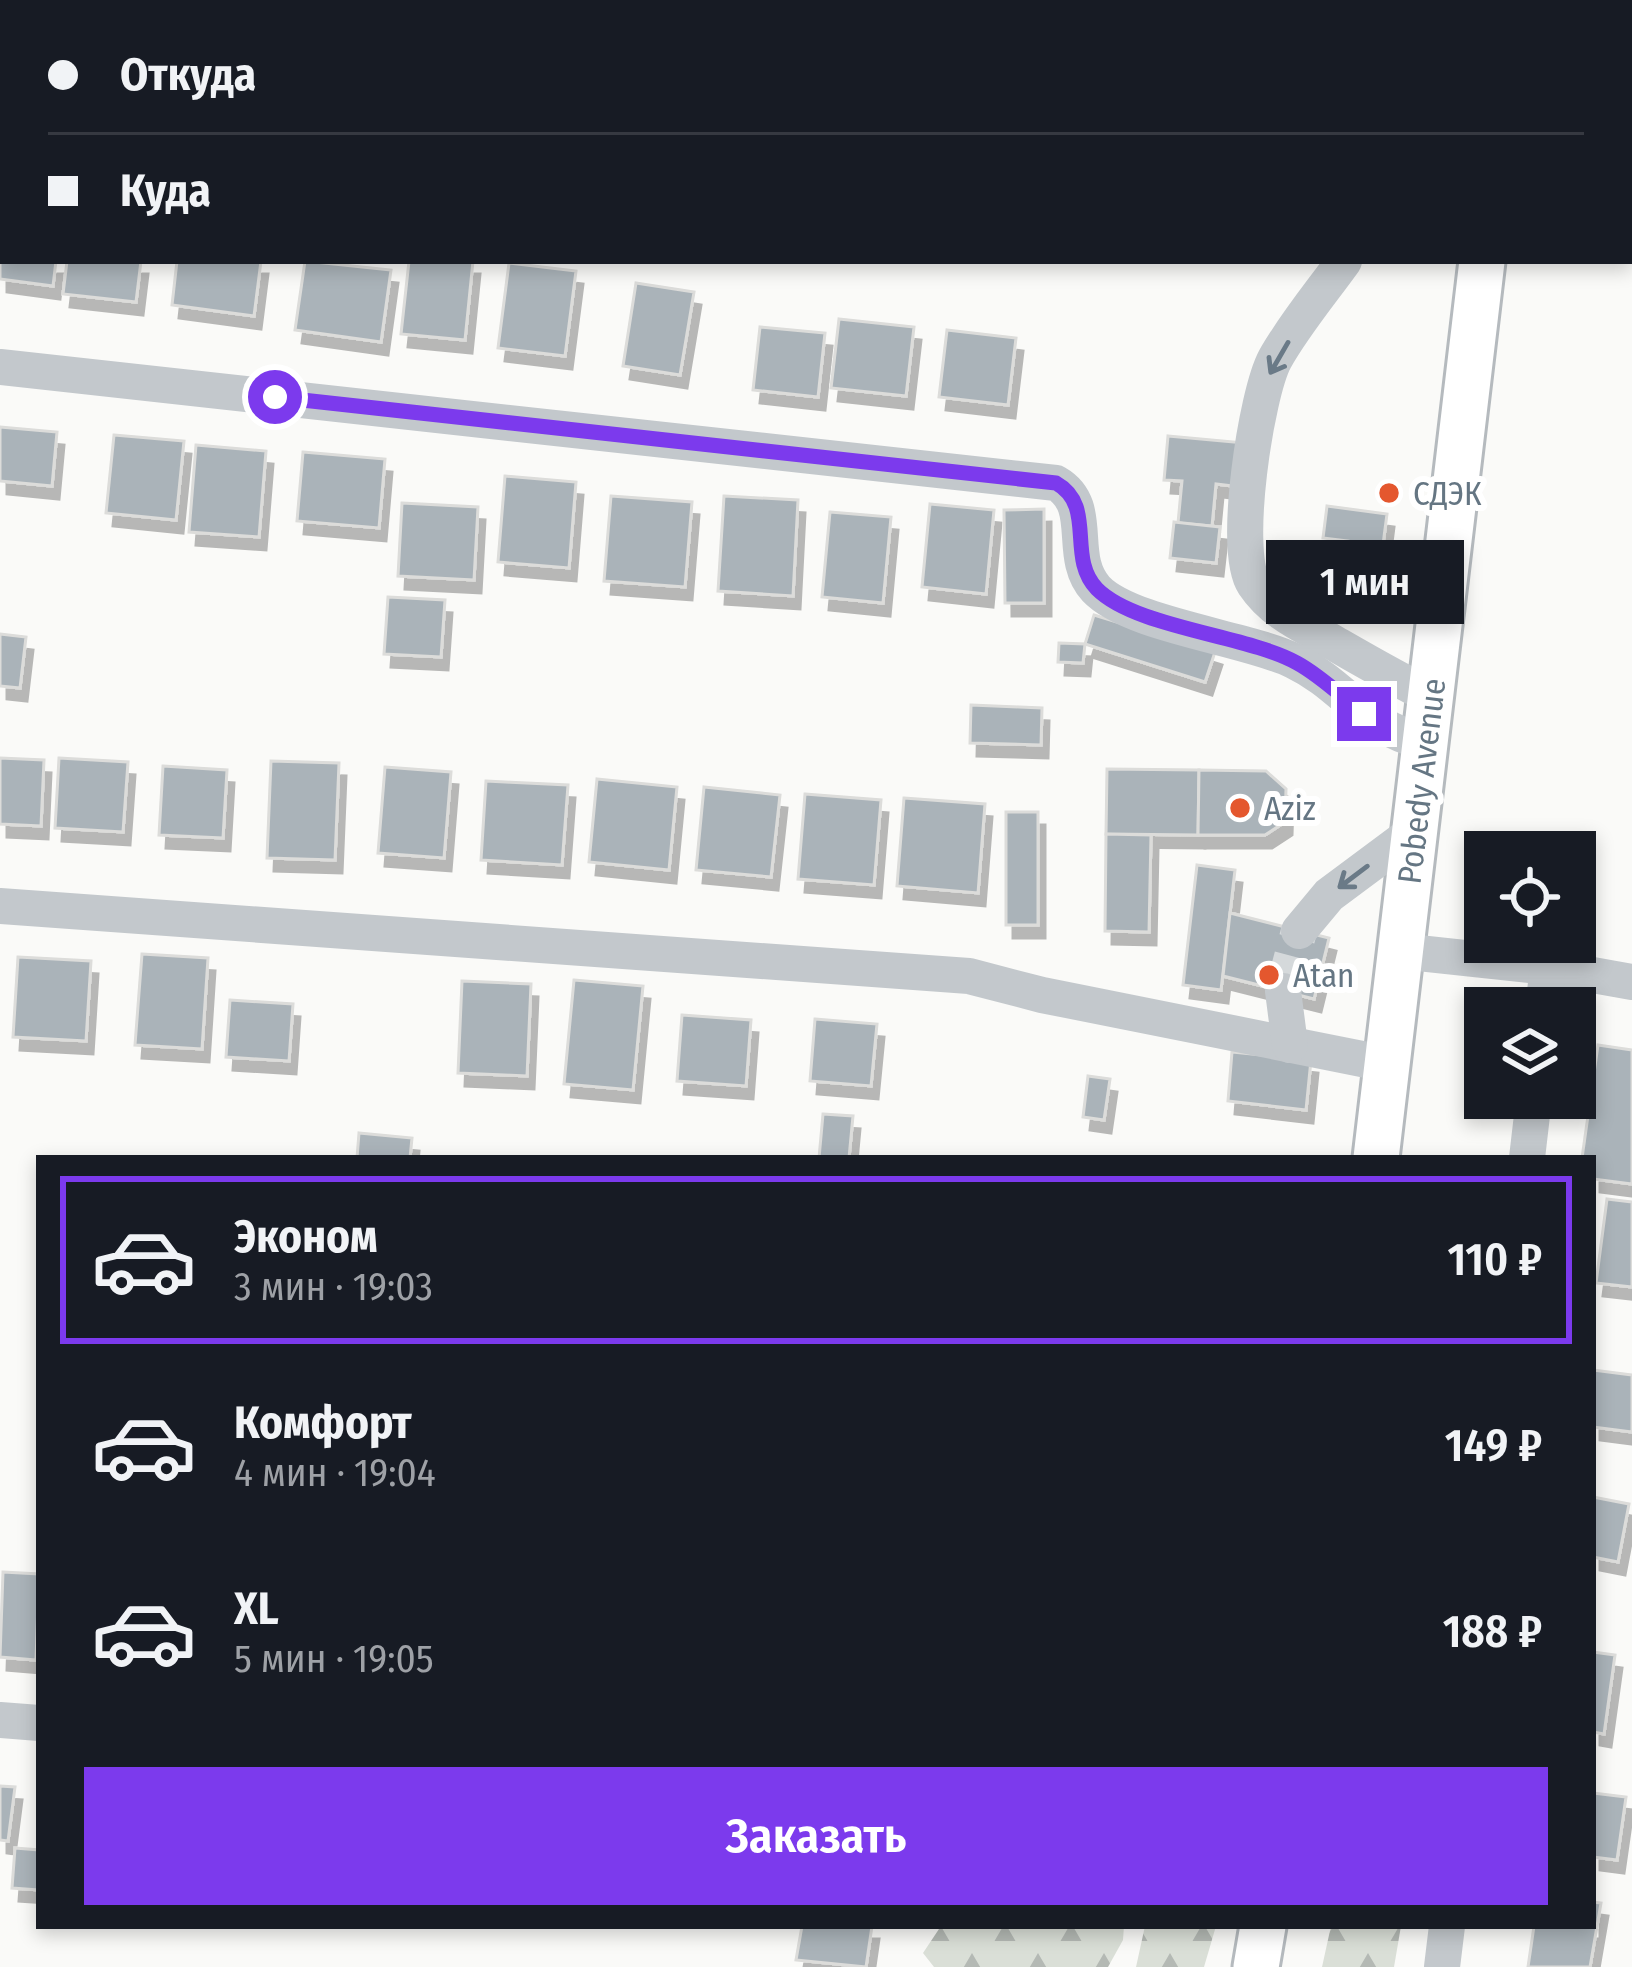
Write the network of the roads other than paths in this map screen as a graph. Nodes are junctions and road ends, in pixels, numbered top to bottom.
1 (1342, 264) edge
2 (1482, 264) edge
3 (0, 367) edge
4 (1431, 696) junction
5 (1426, 742) junction
6 (1415, 832) junction
7 (0, 906) edge
8 (1299, 931) tunnel mouth
9 (1400, 951) junction
10 (1548, 967) junction
11 (1632, 982) edge
12 (1546, 987) edge
13 (1283, 991) tunnel mouth
14 (1290, 1045) junction
15 (1387, 1064) junction
16 (1532, 1119) edge
17 (1376, 1155) edge
18 (1528, 1155) edge
19 (0, 1720) edge
20 (36, 1723) edge
21 (1262, 1929) edge
22 (1447, 1929) edge
23 (1256, 1967) edge
24 (1442, 1967) edge

1 -> 4 street
2 - 4 main road, Pobedy Avenue
3 - 5 street
4 - 5 main road, Pobedy Avenue
5 - 6 main road, Pobedy Avenue
6 -> 8 street
6 - 9 main road, Pobedy Avenue
7 - 14 street
9 - 10 street
9 - 15 main road, Pobedy Avenue
10 - 11 street
10 - 12 street
13 - 14 street
14 - 15 street
15 - 17 main road, Pobedy Avenue
16 - 18 street
19 - 20 street
21 - 23 main road
22 - 24 street

